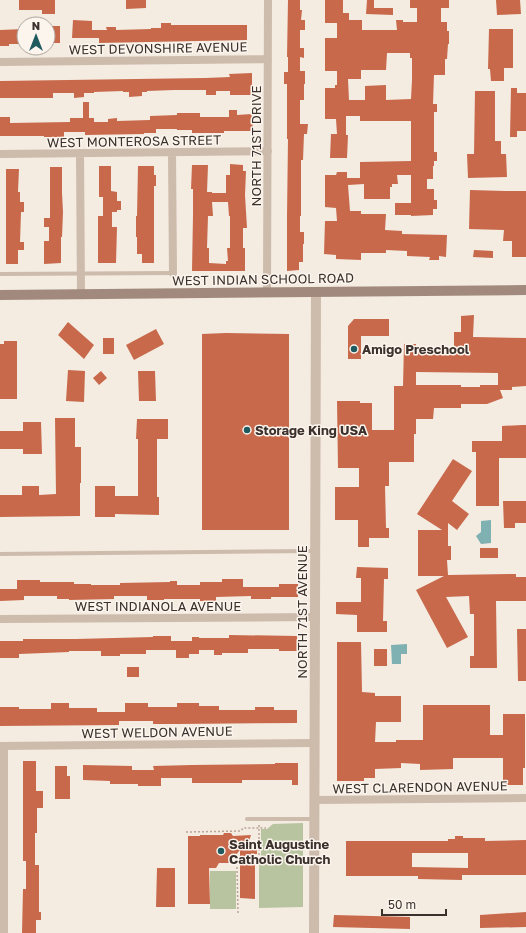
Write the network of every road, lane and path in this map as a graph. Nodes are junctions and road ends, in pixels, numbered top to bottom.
1 (268, 0) edge
2 (268, 59) junction
3 (0, 62) edge
4 (172, 152) junction
5 (268, 152) junction
6 (80, 153) junction
7 (0, 154) edge
8 (172, 273) joint
9 (0, 274) edge
10 (81, 274) junction
11 (526, 290) edge
12 (267, 292) junction
13 (316, 292) junction
14 (81, 294) junction
15 (0, 295) edge
16 (315, 551) junction
17 (0, 554) edge
18 (316, 617) junction
19 (0, 620) edge
20 (315, 742) junction
21 (2, 746) edge
22 (526, 798) edge
23 (315, 800) junction
24 (247, 819) dead end
25 (259, 819) junction
26 (315, 819) junction
27 (259, 828) junction
28 (266, 828) dead end
29 (186, 832) dead end
30 (255, 848) dead end
31 (259, 848) junction
32 (259, 859) dead end
33 (237, 867) dead end
34 (238, 913) dead end
35 (4, 933) edge
36 (314, 933) edge

1 - 2 street, NORTH 71ST DRIVE
2 - 3 street, WEST DEVONSHIRE AVENUE
2 - 5 street, NORTH 71ST DRIVE
4 - 5 street, WEST MONTEROSA STREET
4 - 6 street, WEST MONTEROSA STREET
4 - 8 street
5 - 12 street, NORTH 71ST DRIVE
6 - 7 street, WEST MONTEROSA STREET
6 - 10 street
8 - 10 lane
9 - 10 lane
10 - 14 street
11 - 13 main road, WEST INDIAN SCHOOL ROAD
12 - 13 main road, WEST INDIAN SCHOOL ROAD
12 - 14 main road, WEST INDIAN SCHOOL ROAD
13 - 16 street, NORTH 71ST AVENUE
14 - 15 main road, WEST INDIAN SCHOOL ROAD
16 - 17 lane
16 - 18 street, NORTH 71ST AVENUE
18 - 19 street, WEST INDIANOLA AVENUE
18 - 20 street, NORTH 71ST AVENUE
20 - 21 street, WEST WELDON AVENUE
20 - 23 street, NORTH 71ST AVENUE
21 - 35 street
22 - 23 street, WEST CLARENDON AVENUE
23 - 26 street, NORTH 71ST AVENUE
24 - 25 lane
25 - 26 lane
25 - 27 path
26 - 36 street, NORTH 71ST AVENUE
27 - 28 path
27 - 29 path
27 - 31 path
30 - 31 path
31 - 32 path
33 - 34 path

